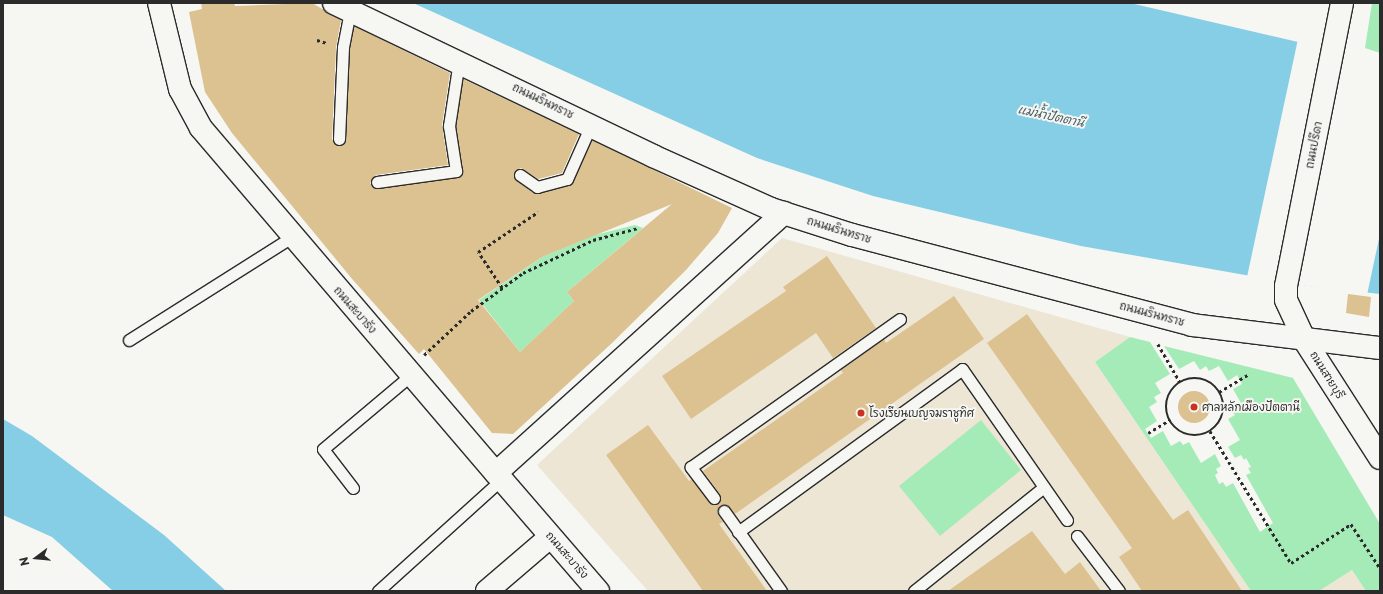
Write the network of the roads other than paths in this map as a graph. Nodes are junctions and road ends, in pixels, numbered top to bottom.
1 (159, 3) edge
2 (1342, 3) edge
3 (342, 6) edge
4 (459, 60) junction
5 (591, 125) junction
6 (339, 139) dead end
7 (520, 175) dead end
8 (377, 182) dead end
9 (784, 212) junction
10 (292, 237) junction
11 (1286, 286) joint
12 (900, 319) dead end
13 (129, 340) dead end
14 (1305, 341) junction
15 (1380, 348) edge
16 (409, 372) junction
17 (1380, 458) edge
18 (499, 476) junction
19 (1044, 487) junction
20 (353, 488) dead end
21 (714, 498) dead end
22 (724, 511) dead end
23 (1067, 520) dead end
24 (738, 532) junction
25 (550, 536) junction
26 (1077, 536) dead end
27 (378, 591) edge
28 (487, 591) edge
29 (598, 591) edge
30 (781, 591) edge
31 (914, 591) edge
32 (1118, 591) edge

1 - 10 street, ถนนสะบารัง
2 - 11 street, ถนนปรีดา
3 - 4 street, ถนนนรินทราช
3 - 6 lane
4 - 5 street, ถนนนรินทราช
4 - 8 lane
5 - 7 lane
5 - 9 street, ถนนนรินทราช
9 - 14 street, ถนนนรินทราช
9 - 18 street
10 - 13 lane
10 - 16 street, ถนนสะบารัง
11 - 14 street, ถนนสายบุรี
12 - 21 lane
14 - 15 street, ถนนนรินทราช
14 - 17 street, ถนนสายบุรี
16 - 18 street, ถนนสะบารัง
16 - 20 lane
18 - 25 street, ถนนสะบารัง
18 - 27 lane
19 - 23 lane
19 - 24 lane
19 - 31 lane
22 - 24 lane
24 - 30 lane
25 - 28 street
25 - 29 street, ถนนสะบารัง
26 - 32 lane

